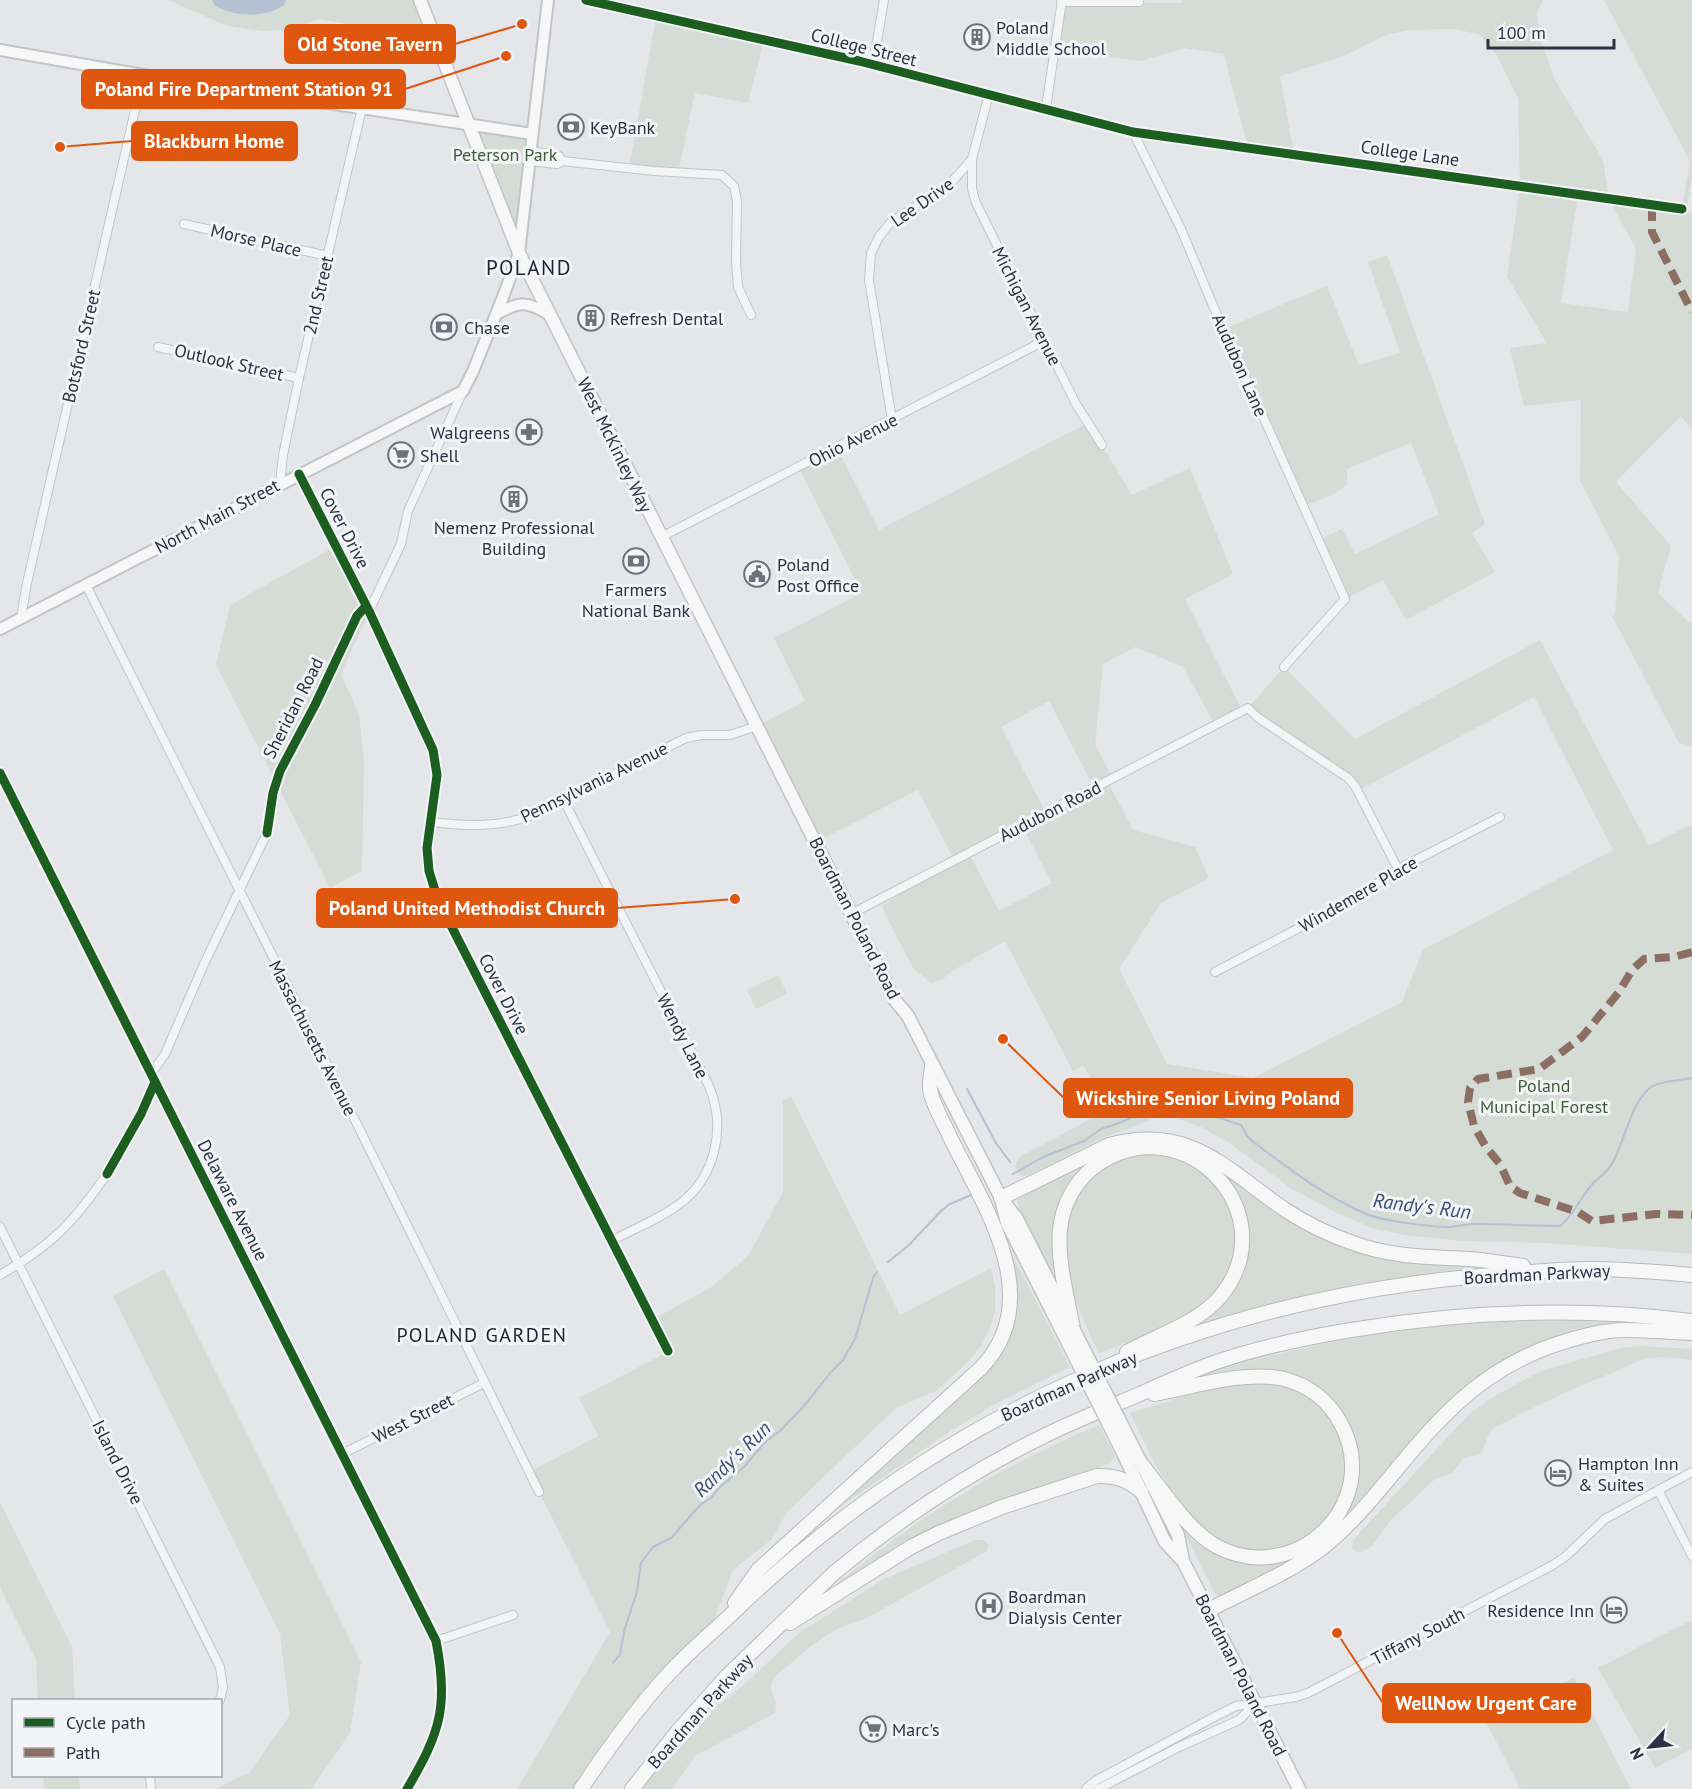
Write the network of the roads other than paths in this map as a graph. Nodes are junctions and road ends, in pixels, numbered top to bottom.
1 (420, 0) edge
2 (548, 0) edge
3 (586, 0) edge
4 (884, 0) edge
5 (1062, 1) edge
6 (1139, 2) dead end
7 (0, 50) edge
8 (873, 65) junction
9 (143, 75) junction
10 (989, 94) junction
11 (362, 108) junction
12 (1046, 108) junction
13 (468, 125) junction
14 (1133, 132) junction
15 (532, 134) junction
16 (530, 156) junction
17 (972, 159) junction
18 (1682, 209) dead end
19 (184, 224) dead end
20 (519, 253) junction
21 (328, 256) junction
22 (496, 314) junction
23 (550, 315) junction
24 (751, 315) dead end
25 (1044, 341) junction
26 (158, 346) dead end
27 (299, 378) junction
28 (463, 391) junction
29 (892, 420) junction
30 (1102, 445) dead end
31 (299, 474) junction
32 (280, 483) junction
33 (661, 537) junction
34 (86, 585) junction
35 (369, 611) junction
36 (21, 617) junction
37 (0, 629) edge
38 (711, 637) joint
39 (1284, 667) dead end
40 (757, 726) junction
41 (0, 773) edge
42 (563, 800) junction
43 (1500, 817) dead end
44 (430, 822) junction
45 (267, 833) dead end
46 (1398, 869) junction
47 (239, 891) junction
48 (851, 914) junction
49 (1215, 972) dead end
50 (932, 1065) junction
51 (151, 1074) junction
52 (107, 1174) dead end
53 (1001, 1198) junction
54 (0, 1227) edge
55 (611, 1240) junction
56 (19, 1264) junction
57 (1555, 1270) junction
58 (0, 1275) edge
59 (1692, 1275) edge
60 (1692, 1321) edge
61 (1068, 1330) junction
62 (1692, 1333) edge
63 (668, 1352) dead end
64 (1088, 1374) junction
65 (484, 1383) junction
66 (1128, 1399) junction
67 (1129, 1451) junction
68 (342, 1454) junction
69 (1143, 1466) junction
70 (1692, 1472) edge
71 (1658, 1490) junction
72 (1141, 1491) junction
73 (538, 1492) dead end
74 (1692, 1556) edge
75 (1183, 1561) junction
76 (1209, 1610) junction
77 (513, 1615) dead end
78 (719, 1626) junction
79 (436, 1641) junction
80 (763, 1641) junction
81 (220, 1699) edge
82 (1256, 1703) junction
83 (407, 1789) edge
84 (581, 1789) edge
85 (632, 1789) edge
86 (1086, 1789) edge
87 (1098, 1789) edge
88 (1299, 1789) edge

1 - 13 main road, West McKinley Way
2 - 15 main road
3 - 8 street, College Street
4 - 8 street
5 - 6 street
5 - 12 street
7 - 9 main road
8 - 10 street, College Street
9 - 11 main road
9 - 36 street, Botsford Street
10 - 12 street, College Street
10 - 17 street, Lee Drive
11 - 13 main road
11 - 21 street, 2nd Street
12 - 14 street, College Street
13 - 15 main road
13 - 20 main road, West McKinley Way
14 - 18 street, College Lane
14 - 39 street, Audubon Lane
15 - 16 main road
16 - 20 main road
16 - 24 street
17 - 25 street, Michigan Avenue
17 - 29 street, Lee Drive
19 - 21 street, Morse Place
20 - 22 main road
20 - 23 main road, West McKinley Way
21 - 27 street, 2nd Street
22 - 23 main road
22 - 28 main road
23 - 33 main road, West McKinley Way
25 - 29 street, Ohio Avenue
25 - 30 street, Michigan Avenue
26 - 27 street, Outlook Street
27 - 32 street, 2nd Street
28 - 31 main road, North Main Street
28 - 35 street
29 - 33 street, Ohio Avenue
31 - 32 main road, North Main Street
31 - 35 street, Cover Drive
32 - 34 main road, North Main Street
33 - 38 main road, West McKinley Way
34 - 36 main road, North Main Street
34 - 47 street, Massachusetts Avenue
35 - 44 street, Cover Drive
36 - 37 main road, North Main Street
38 - 40 main road, Boardman Poland Road
40 - 42 street, Pennsylvania Avenue
40 - 48 main road, Boardman Poland Road
41 - 51 street, Delaware Avenue
42 - 44 street, Pennsylvania Avenue
42 - 55 street, Wendy Lane
43 - 46 street, Windemere Place
44 - 55 street, Cover Drive
45 - 47 street
46 - 48 street, Audubon Road
46 - 49 street, Windemere Place
47 - 51 street
47 - 65 street, Massachusetts Avenue
48 - 50 main road, Boardman Poland Road
50 - 53 main road, Boardman Poland Road
50 - 78 highway
51 - 68 street, Delaware Avenue
52 - 56 street
53 - 57 highway
53 - 61 main road, Boardman Poland Road
54 - 56 street, Island Drive
55 - 63 street, Cover Drive
56 - 58 street
56 - 81 street, Island Drive
57 - 59 highway, Boardman Parkway
57 - 64 highway, Boardman Parkway
60 - 66 highway, Boardman Parkway
61 - 64 highway
61 - 67 main road, Boardman Poland Road, bridge
62 - 76 highway
64 - 78 highway, Boardman Parkway
65 - 68 street, West Street
65 - 73 street, Massachusetts Avenue
66 - 69 highway
66 - 80 highway, Boardman Parkway
67 - 69 main road, Boardman Poland Road
67 - 72 main road, Boardman Poland Road
68 - 79 street, Delaware Avenue
69 - 75 main road, Boardman Poland Road
70 - 71 street, Tiffany South
71 - 74 street
71 - 82 street, Tiffany South
72 - 75 main road, Boardman Poland Road
72 - 80 highway
75 - 76 main road, Boardman Poland Road
76 - 82 main road, Boardman Poland Road
77 - 79 street
78 - 84 highway, Boardman Parkway
79 - 83 street, Delaware Avenue
80 - 85 highway, Boardman Parkway
82 - 86 street, Tiffany South
82 - 87 street
82 - 88 main road, Boardman Poland Road

